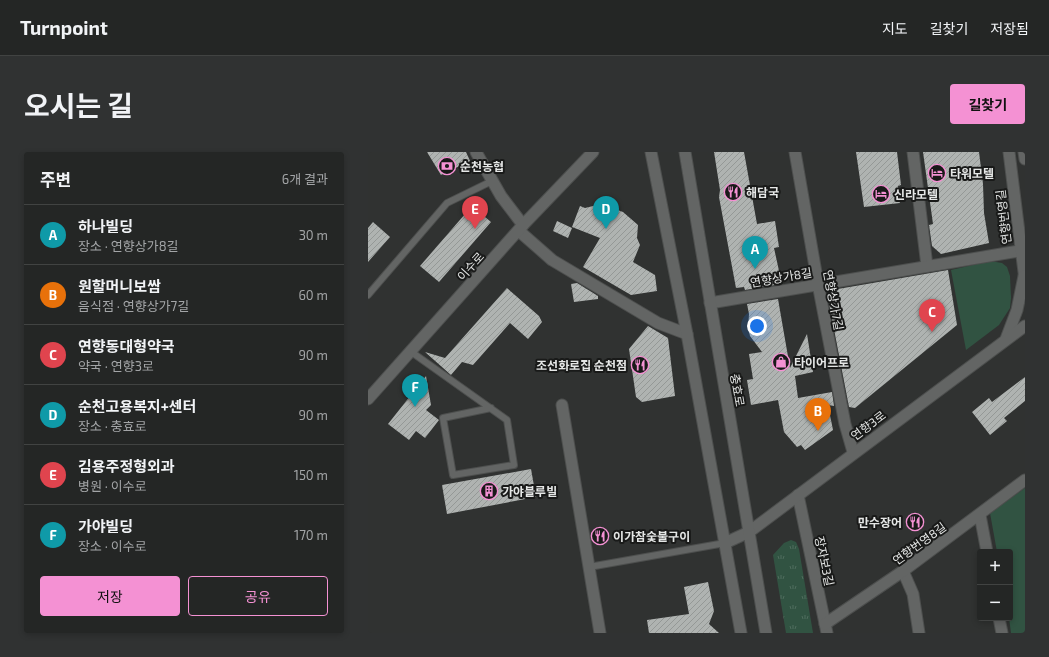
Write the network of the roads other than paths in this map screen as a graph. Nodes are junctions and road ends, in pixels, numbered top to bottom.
1 (476, 152) edge
2 (592, 152) edge
3 (651, 152) edge
4 (685, 152) edge
5 (795, 152) edge
6 (913, 152) edge
7 (1024, 152) edge
8 (1009, 156) edge
9 (1025, 159) edge
10 (492, 181) junction
11 (521, 228) junction
12 (1023, 250) edge
13 (927, 266) junction
14 (1024, 278) edge
15 (818, 284) junction
16 (368, 295) edge
17 (710, 303) junction
18 (1025, 326) edge
19 (687, 334) junction
20 (1006, 339) junction
21 (410, 351) junction
22 (368, 399) edge
23 (562, 405) dead end
24 (491, 408) junction
25 (854, 452) junction
26 (1025, 480) edge
27 (798, 495) junction
28 (980, 515) junction
29 (749, 532) junction
30 (725, 543) junction
31 (986, 549) edge
32 (589, 567) junction
33 (904, 571) junction
34 (1000, 621) edge
35 (826, 629) edge
36 (600, 633) edge
37 (741, 633) edge
38 (766, 633) edge
39 (919, 633) edge
40 (1002, 633) edge

1 - 10 street
2 - 11 street, 이수로
3 - 19 street
4 - 17 street, 충효로
5 - 15 street, 연향상가7길
6 - 13 street
7 - 9 street
8 - 9 street
8 - 12 street, 연향번영길
10 - 11 street
10 - 16 lane
11 - 19 street
11 - 21 street, 이수로
12 - 13 street, 연향상가8길
12 - 14 street, 연향번영길
13 - 15 street, 연향상가8길
14 - 20 street
15 - 17 street, 연향상가8길
15 - 25 street, 연향상가7길
17 - 29 street, 충효로
18 - 20 street, 연향3로
19 - 30 street
20 - 25 street, 연향3로
21 - 22 street, 이수로
21 - 24 lane
23 - 32 street
24 - 24 lane
25 - 27 street, 연향3로
26 - 28 street, 연향번영8길
27 - 29 street, 연향3로
27 - 35 street, 장자보3길
28 - 31 street
28 - 33 street, 연향번영8길
29 - 30 street, 연향3로
29 - 38 street, 충효로
30 - 32 lane
30 - 37 street
32 - 36 street
33 - 35 street, 연향번영8길
33 - 39 street
34 - 40 street

